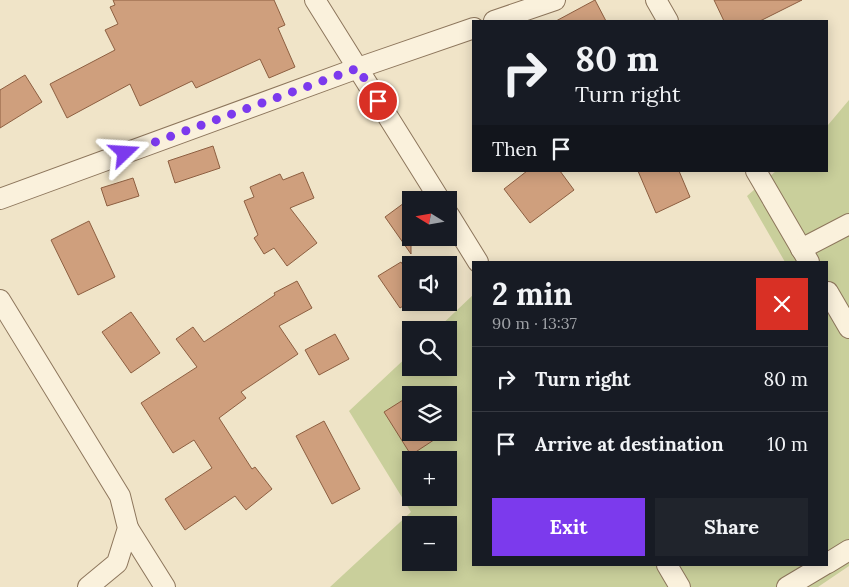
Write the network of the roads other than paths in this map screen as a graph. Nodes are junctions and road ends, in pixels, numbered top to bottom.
1 (315, 0) edge
2 (555, 0) edge
3 (656, 0) edge
4 (497, 20) edge
5 (667, 20) edge
6 (472, 29) edge
7 (358, 68) junction
8 (757, 172) edge
9 (434, 191) edge
10 (0, 199) edge
11 (849, 224) edge
12 (458, 230) edge
13 (805, 256) edge
14 (477, 261) edge
15 (828, 292) edge
16 (0, 300) edge
17 (849, 328) edge
18 (128, 528) junction
19 (849, 550) edge
20 (828, 563) edge
21 (668, 566) edge
22 (822, 566) edge
23 (88, 587) edge
24 (165, 587) edge
25 (680, 587) edge
26 (787, 587) edge

1 - 7 street
2 - 4 street
3 - 5 street
6 - 7 street
7 - 9 street
7 - 10 street
8 - 13 street
11 - 13 street
12 - 14 street
15 - 17 street
16 - 18 street
18 - 23 street
18 - 24 street
19 - 20 street
21 - 25 street
22 - 26 street

